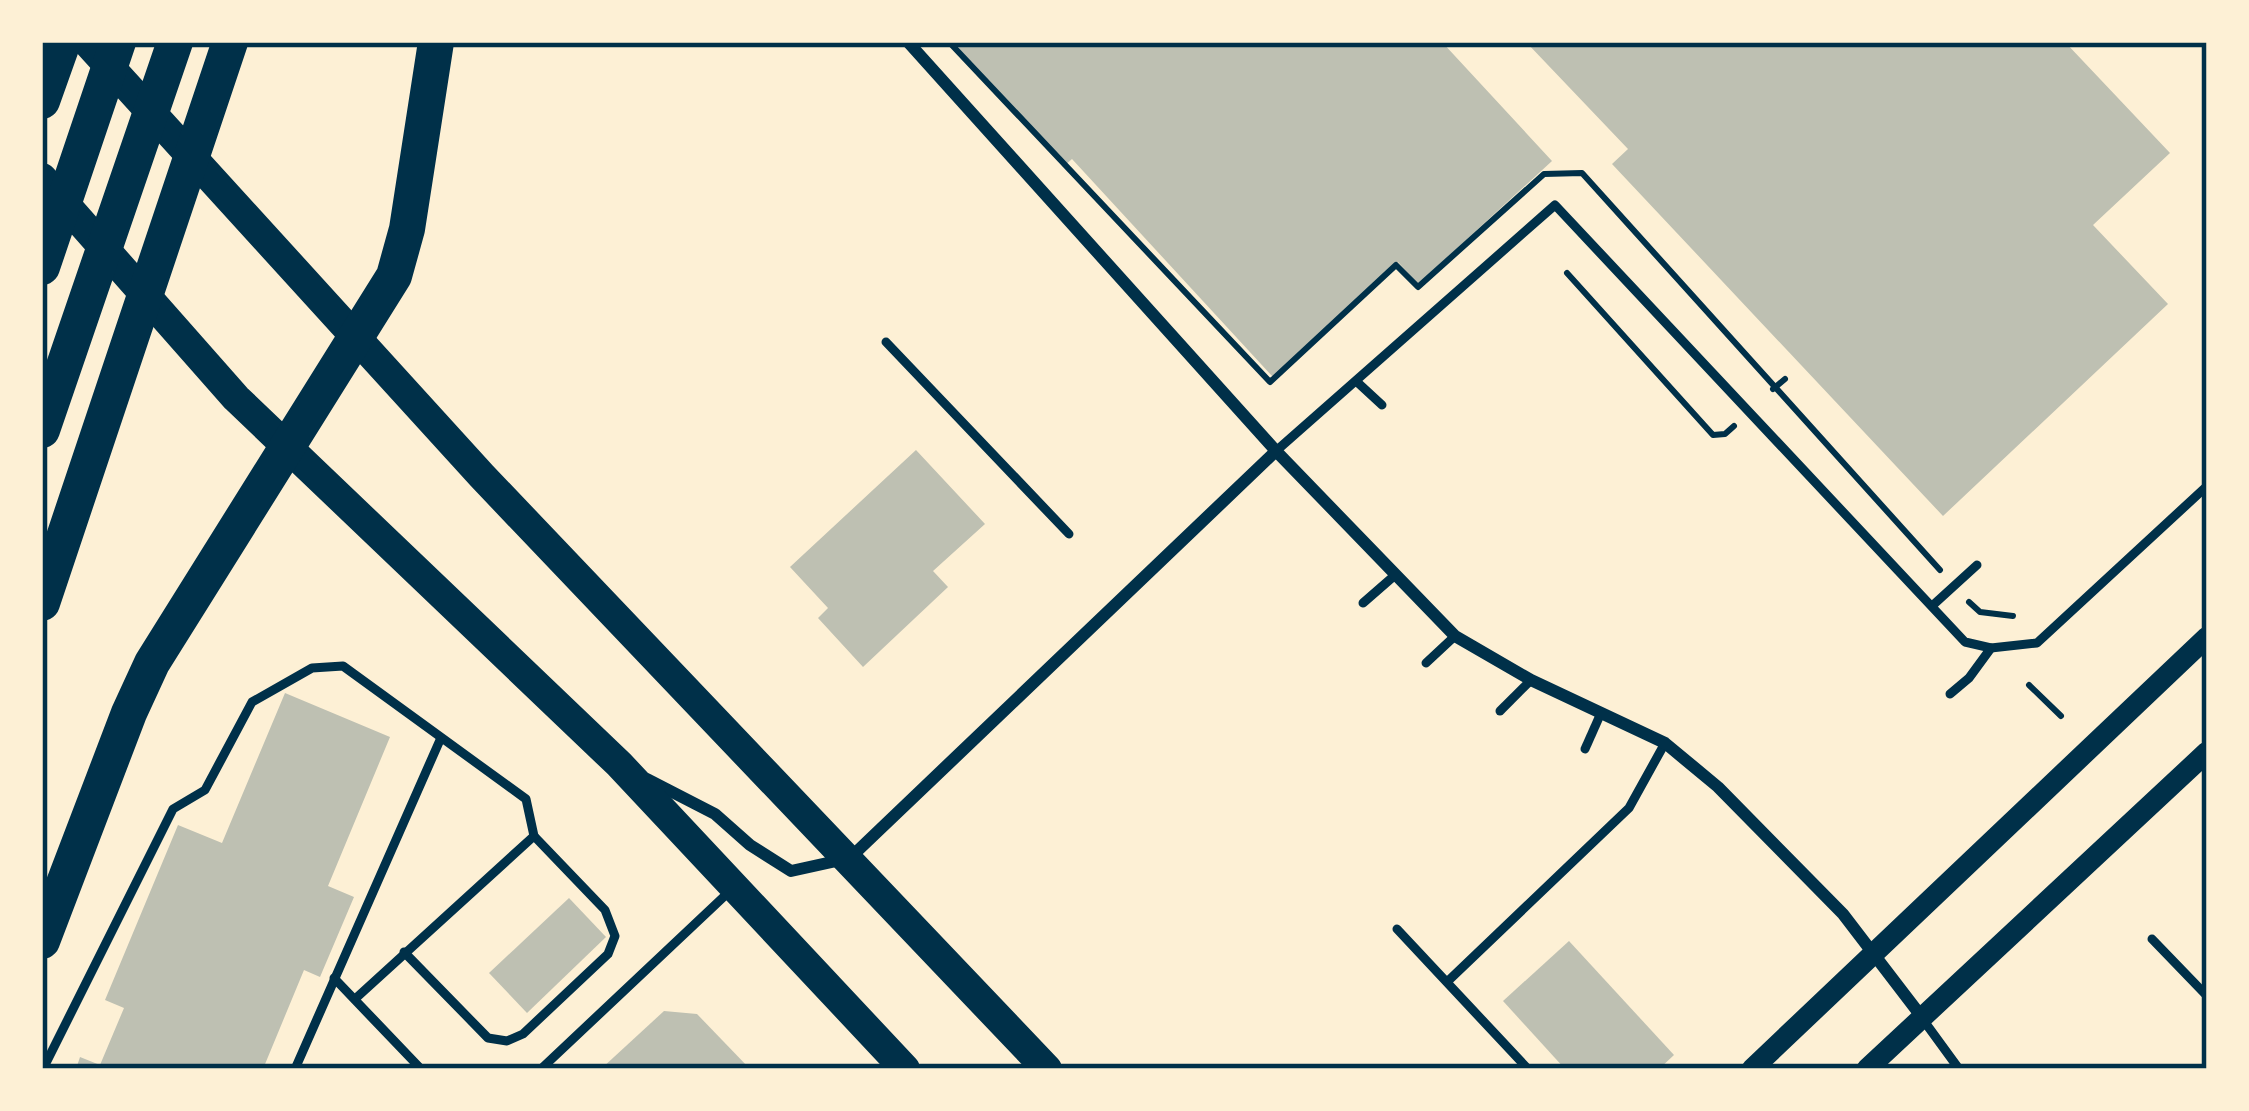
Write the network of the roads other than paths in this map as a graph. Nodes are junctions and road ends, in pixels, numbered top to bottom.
1 (63, 42) edge
2 (87, 42) edge
3 (118, 42) edge
4 (175, 42) edge
5 (436, 42) edge
6 (908, 42) edge
7 (225, 56) edge
8 (42, 101) edge
9 (42, 178) edge
10 (42, 267) edge
11 (358, 337) junction
12 (886, 342) dead end
13 (1356, 381) junction
14 (1382, 405) dead end
15 (42, 430) edge
16 (288, 447) junction
17 (1276, 452) junction
18 (2207, 486) edge
19 (1069, 534) dead end
20 (1977, 565) dead end
21 (1394, 575) junction
22 (42, 603) edge
23 (1364, 603) dead end
24 (1932, 606) junction
25 (1455, 636) junction
26 (2207, 637) edge
27 (1991, 648) junction
28 (1426, 663) dead end
29 (1531, 680) junction
30 (1950, 694) dead end
31 (1500, 711) dead end
32 (1601, 713) junction
33 (440, 740) junction
34 (1665, 743) junction
35 (1586, 749) dead end
36 (2207, 752) edge
37 (619, 764) junction
38 (534, 836) junction
39 (850, 858) junction
40 (736, 886) junction
41 (1397, 929) dead end
42 (2152, 939) dead end
43 (42, 941) edge
44 (1873, 951) junction
45 (404, 952) junction
46 (334, 978) junction
47 (1447, 982) junction
48 (2207, 996) edge
49 (355, 999) junction
50 (1921, 1016) junction
51 (43, 1069) edge
52 (295, 1069) edge
53 (421, 1069) edge
54 (541, 1069) edge
55 (905, 1069) edge
56 (1047, 1069) edge
57 (1528, 1069) edge
58 (1752, 1069) edge
59 (1868, 1069) edge
60 (1959, 1069) edge

1 - 8 highway
2 - 11 main road
3 - 10 highway
4 - 15 highway
5 - 11 highway
6 - 17 street
7 - 22 highway
9 - 16 main road
11 - 16 highway
11 - 39 main road
12 - 19 lane
13 - 14 lane
13 - 17 lane
13 - 24 lane
16 - 37 main road
16 - 43 highway
17 - 21 street
17 - 39 street
18 - 27 lane
20 - 24 lane
21 - 23 lane
21 - 25 street
24 - 27 lane
25 - 28 lane
25 - 29 street
26 - 44 street
27 - 30 lane
29 - 31 lane
29 - 32 street
32 - 34 street
32 - 35 lane
33 - 38 lane
33 - 46 lane
33 - 51 lane
34 - 44 street
34 - 47 lane
36 - 50 street
37 - 39 street
37 - 40 main road
38 - 45 lane
38 - 45 lane
39 - 56 main road
40 - 54 lane
40 - 55 main road
41 - 47 lane
42 - 48 lane
44 - 50 street
44 - 58 street
45 - 49 lane
46 - 49 lane
46 - 52 lane
47 - 57 lane
49 - 53 lane
50 - 59 street
50 - 60 lane

